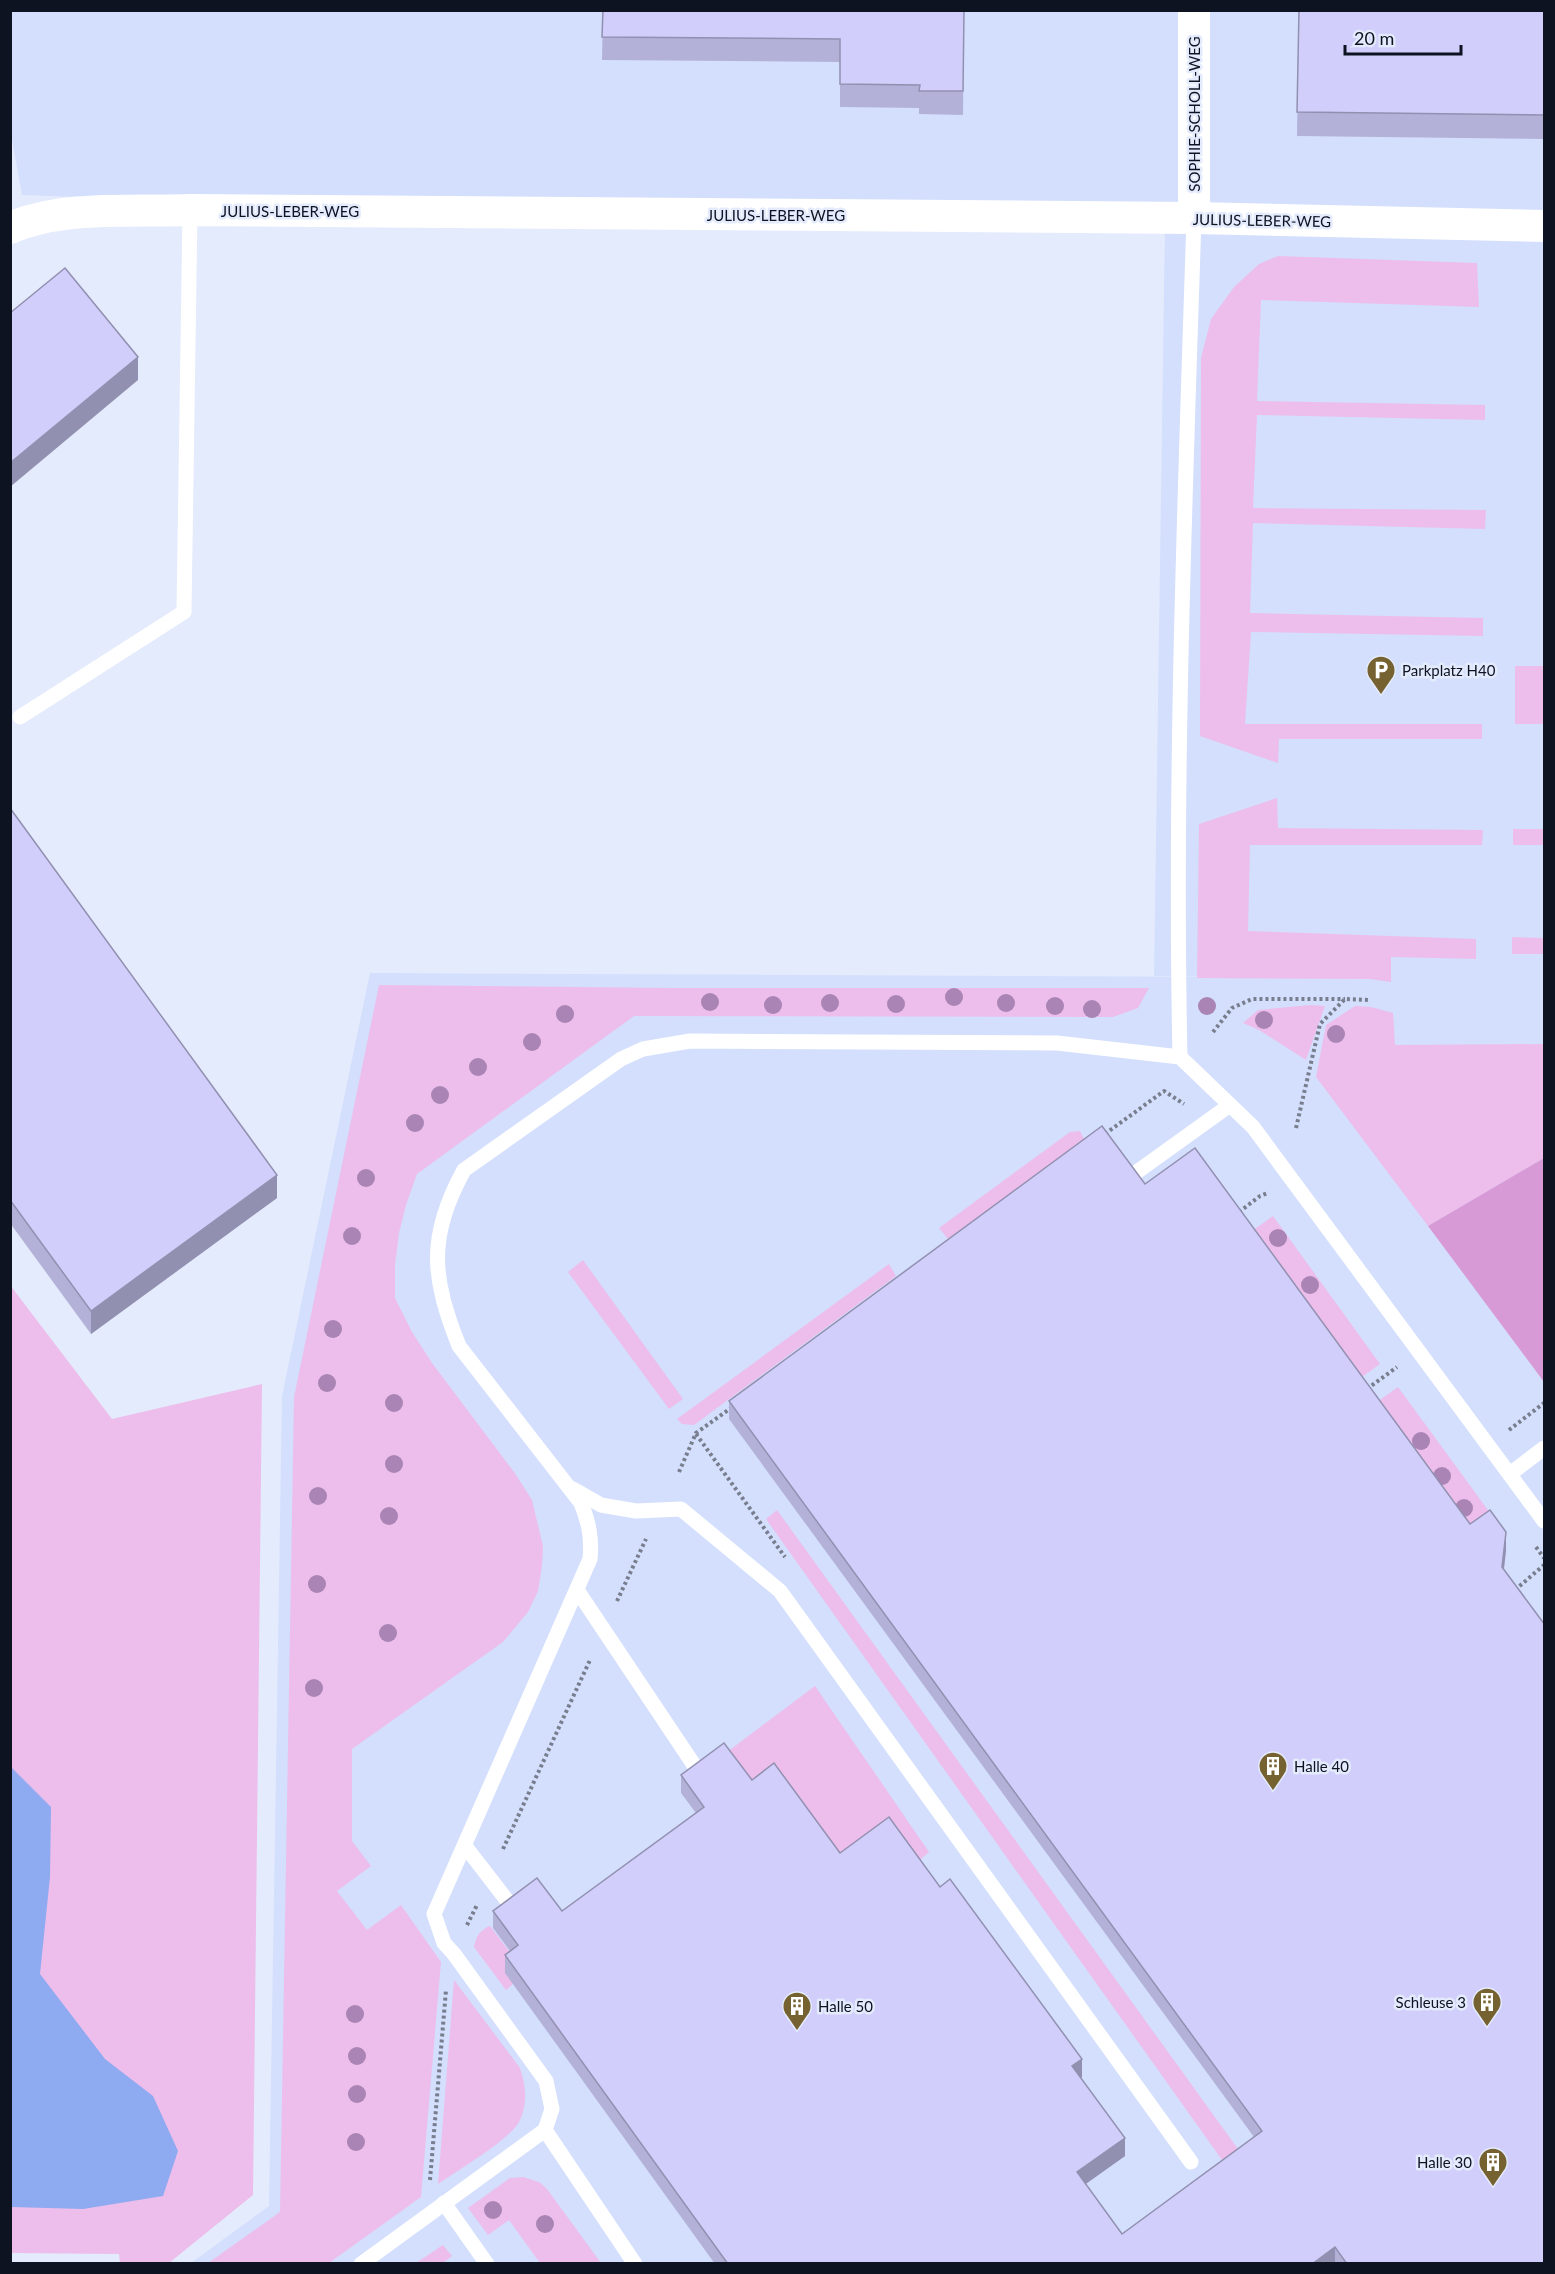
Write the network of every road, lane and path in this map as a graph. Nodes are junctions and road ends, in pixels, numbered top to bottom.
1 (1194, 10) edge
2 (190, 210) junction
3 (1194, 218) junction
4 (1545, 226) edge
5 (10, 228) edge
6 (20, 717) dead end
7 (1345, 999) junction
8 (1370, 1000) dead end
9 (1213, 1032) dead end
10 (1180, 1057) junction
11 (1164, 1091) dead end
12 (1230, 1105) junction
13 (1296, 1128) dead end
14 (1097, 1140) edge
15 (1134, 1174) edge
16 (1277, 1190) dead end
17 (1237, 1214) edge
18 (1403, 1363) dead end
19 (1364, 1391) edge
20 (1545, 1403) edge
21 (734, 1405) edge
22 (1506, 1432) dead end
23 (696, 1433) junction
24 (1545, 1448) edge
25 (679, 1472) dead end
26 (1510, 1474) junction
27 (570, 1487) junction
28 (1545, 1521) edge
29 (646, 1539) dead end
30 (791, 1565) dead end
31 (1545, 1565) edge
32 (577, 1590) junction
33 (1514, 1590) edge
34 (604, 1630) junction
35 (700, 1774) edge
36 (465, 1846) junction
37 (489, 1878) junction
38 (512, 1907) edge
39 (466, 1927) dead end
40 (447, 1984) dead end
41 (545, 2130) junction
42 (1191, 2162) dead end
43 (429, 2186) dead end
44 (444, 2203) junction
45 (361, 2264) edge
46 (486, 2264) edge
47 (635, 2264) edge

1 - 3 street, SOPHIE-SCHOLL-WEG
2 - 3 street, JULIUS-LEBER-WEG
2 - 5 street, JULIUS-LEBER-WEG
2 - 6 lane
3 - 4 street, JULIUS-LEBER-WEG
3 - 10 lane
7 - 8 path
7 - 9 path
7 - 13 path
10 - 12 lane
10 - 27 lane
11 - 14 path
12 - 15 lane
12 - 26 lane
16 - 17 path
18 - 19 path
20 - 22 path
21 - 23 path
23 - 25 path
23 - 30 path
24 - 26 lane
26 - 28 lane
27 - 32 lane
27 - 42 lane
29 - 34 path
31 - 33 path
32 - 34 lane
32 - 36 lane
34 - 35 lane
34 - 37 path
36 - 37 lane
36 - 41 lane
37 - 38 lane
37 - 39 path
40 - 43 path
41 - 44 lane
41 - 47 lane
44 - 45 lane
44 - 46 lane

